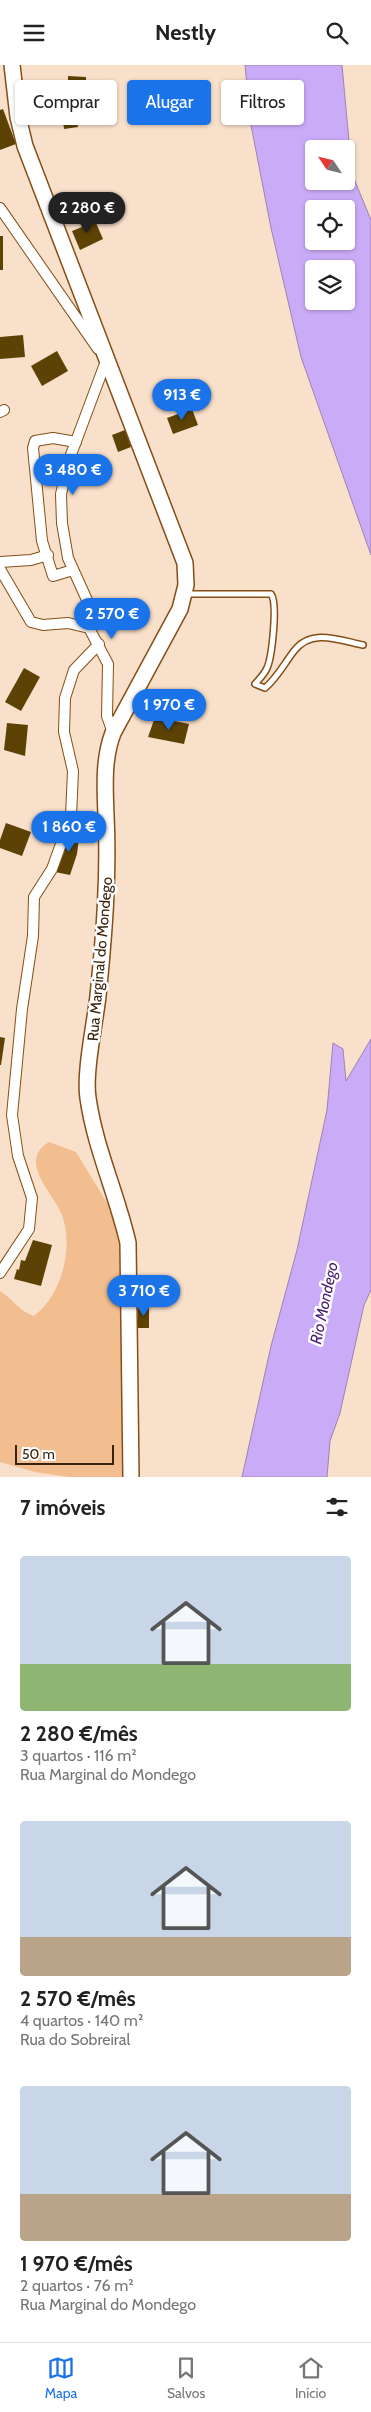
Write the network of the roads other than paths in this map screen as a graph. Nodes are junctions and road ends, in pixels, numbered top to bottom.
1 (12, 65) edge
2 (0, 208) edge
3 (108, 363) junction
4 (76, 442) junction
5 (48, 555) junction
6 (0, 562) edge
7 (0, 569) edge
8 (73, 570) junction
9 (184, 594) junction
10 (89, 627) junction
11 (99, 644) junction
12 (363, 645) dead end
13 (113, 733) junction
14 (0, 1273) edge
15 (131, 1477) edge

1 - 3 main road, Rua Marginal do Mondego
2 - 3 street
3 - 4 street
3 - 9 main road, Rua Marginal do Mondego
4 - 5 street
4 - 8 street
5 - 6 street
5 - 8 street
7 - 10 street
8 - 10 street
9 - 12 lane
9 - 13 main road, Rua Marginal do Mondego
10 - 11 street
11 - 13 street
11 - 14 street
13 - 15 main road, Rua Marginal do Mondego

